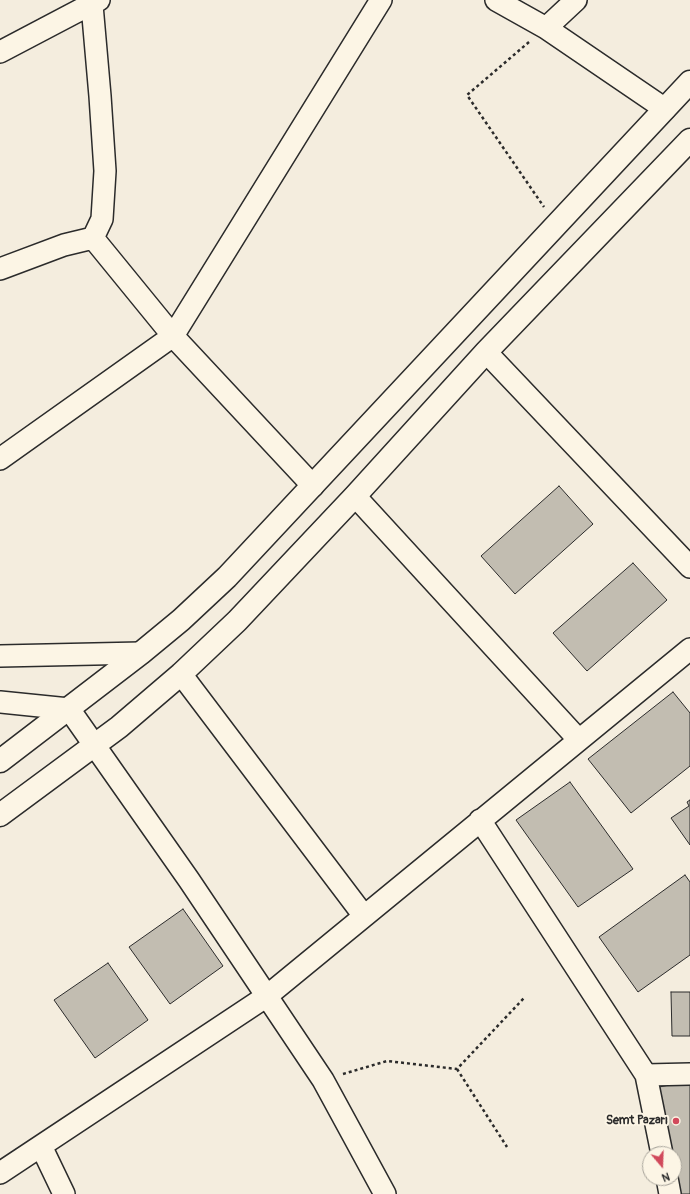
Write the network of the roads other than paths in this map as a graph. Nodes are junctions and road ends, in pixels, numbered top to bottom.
1 (381, 0) edge
2 (496, 0) edge
3 (576, 0) edge
4 (96, 2) edge
5 (546, 28) junction
6 (0, 52) edge
7 (690, 82) edge
8 (664, 109) junction
9 (690, 140) edge
10 (93, 238) junction
11 (0, 269) edge
12 (173, 336) junction
13 (486, 352) junction
14 (0, 459) edge
15 (313, 486) junction
16 (355, 496) junction
17 (690, 567) edge
18 (690, 648) edge
19 (141, 653) junction
20 (0, 656) edge
21 (181, 674) junction
22 (0, 702) edge
23 (69, 709) junction
24 (578, 740) junction
25 (95, 744) junction
26 (0, 761) edge
27 (0, 815) edge
28 (480, 820) junction
29 (364, 916) junction
30 (267, 996) junction
31 (690, 1074) edge
32 (646, 1075) junction
33 (41, 1146) junction
34 (660, 1146) edge
35 (0, 1173) edge
36 (64, 1194) edge
37 (385, 1194) edge

1 - 12 street
2 - 5 street
3 - 5 street
4 - 6 street
4 - 10 street
5 - 8 street
7 - 8 main road
8 - 15 main road
9 - 13 main road
10 - 11 street
10 - 12 street
12 - 14 street
12 - 15 street
13 - 16 main road
13 - 17 street
15 - 19 main road
16 - 21 main road
16 - 24 street
18 - 24 street
19 - 20 street
19 - 23 main road
21 - 25 main road
21 - 29 street
22 - 23 street
23 - 25 street
23 - 26 main road
24 - 28 street
25 - 27 main road
25 - 30 street
28 - 29 street
28 - 32 street
29 - 30 street
30 - 33 street
30 - 37 street
31 - 32 street
32 - 34 street
33 - 35 street
33 - 36 street

